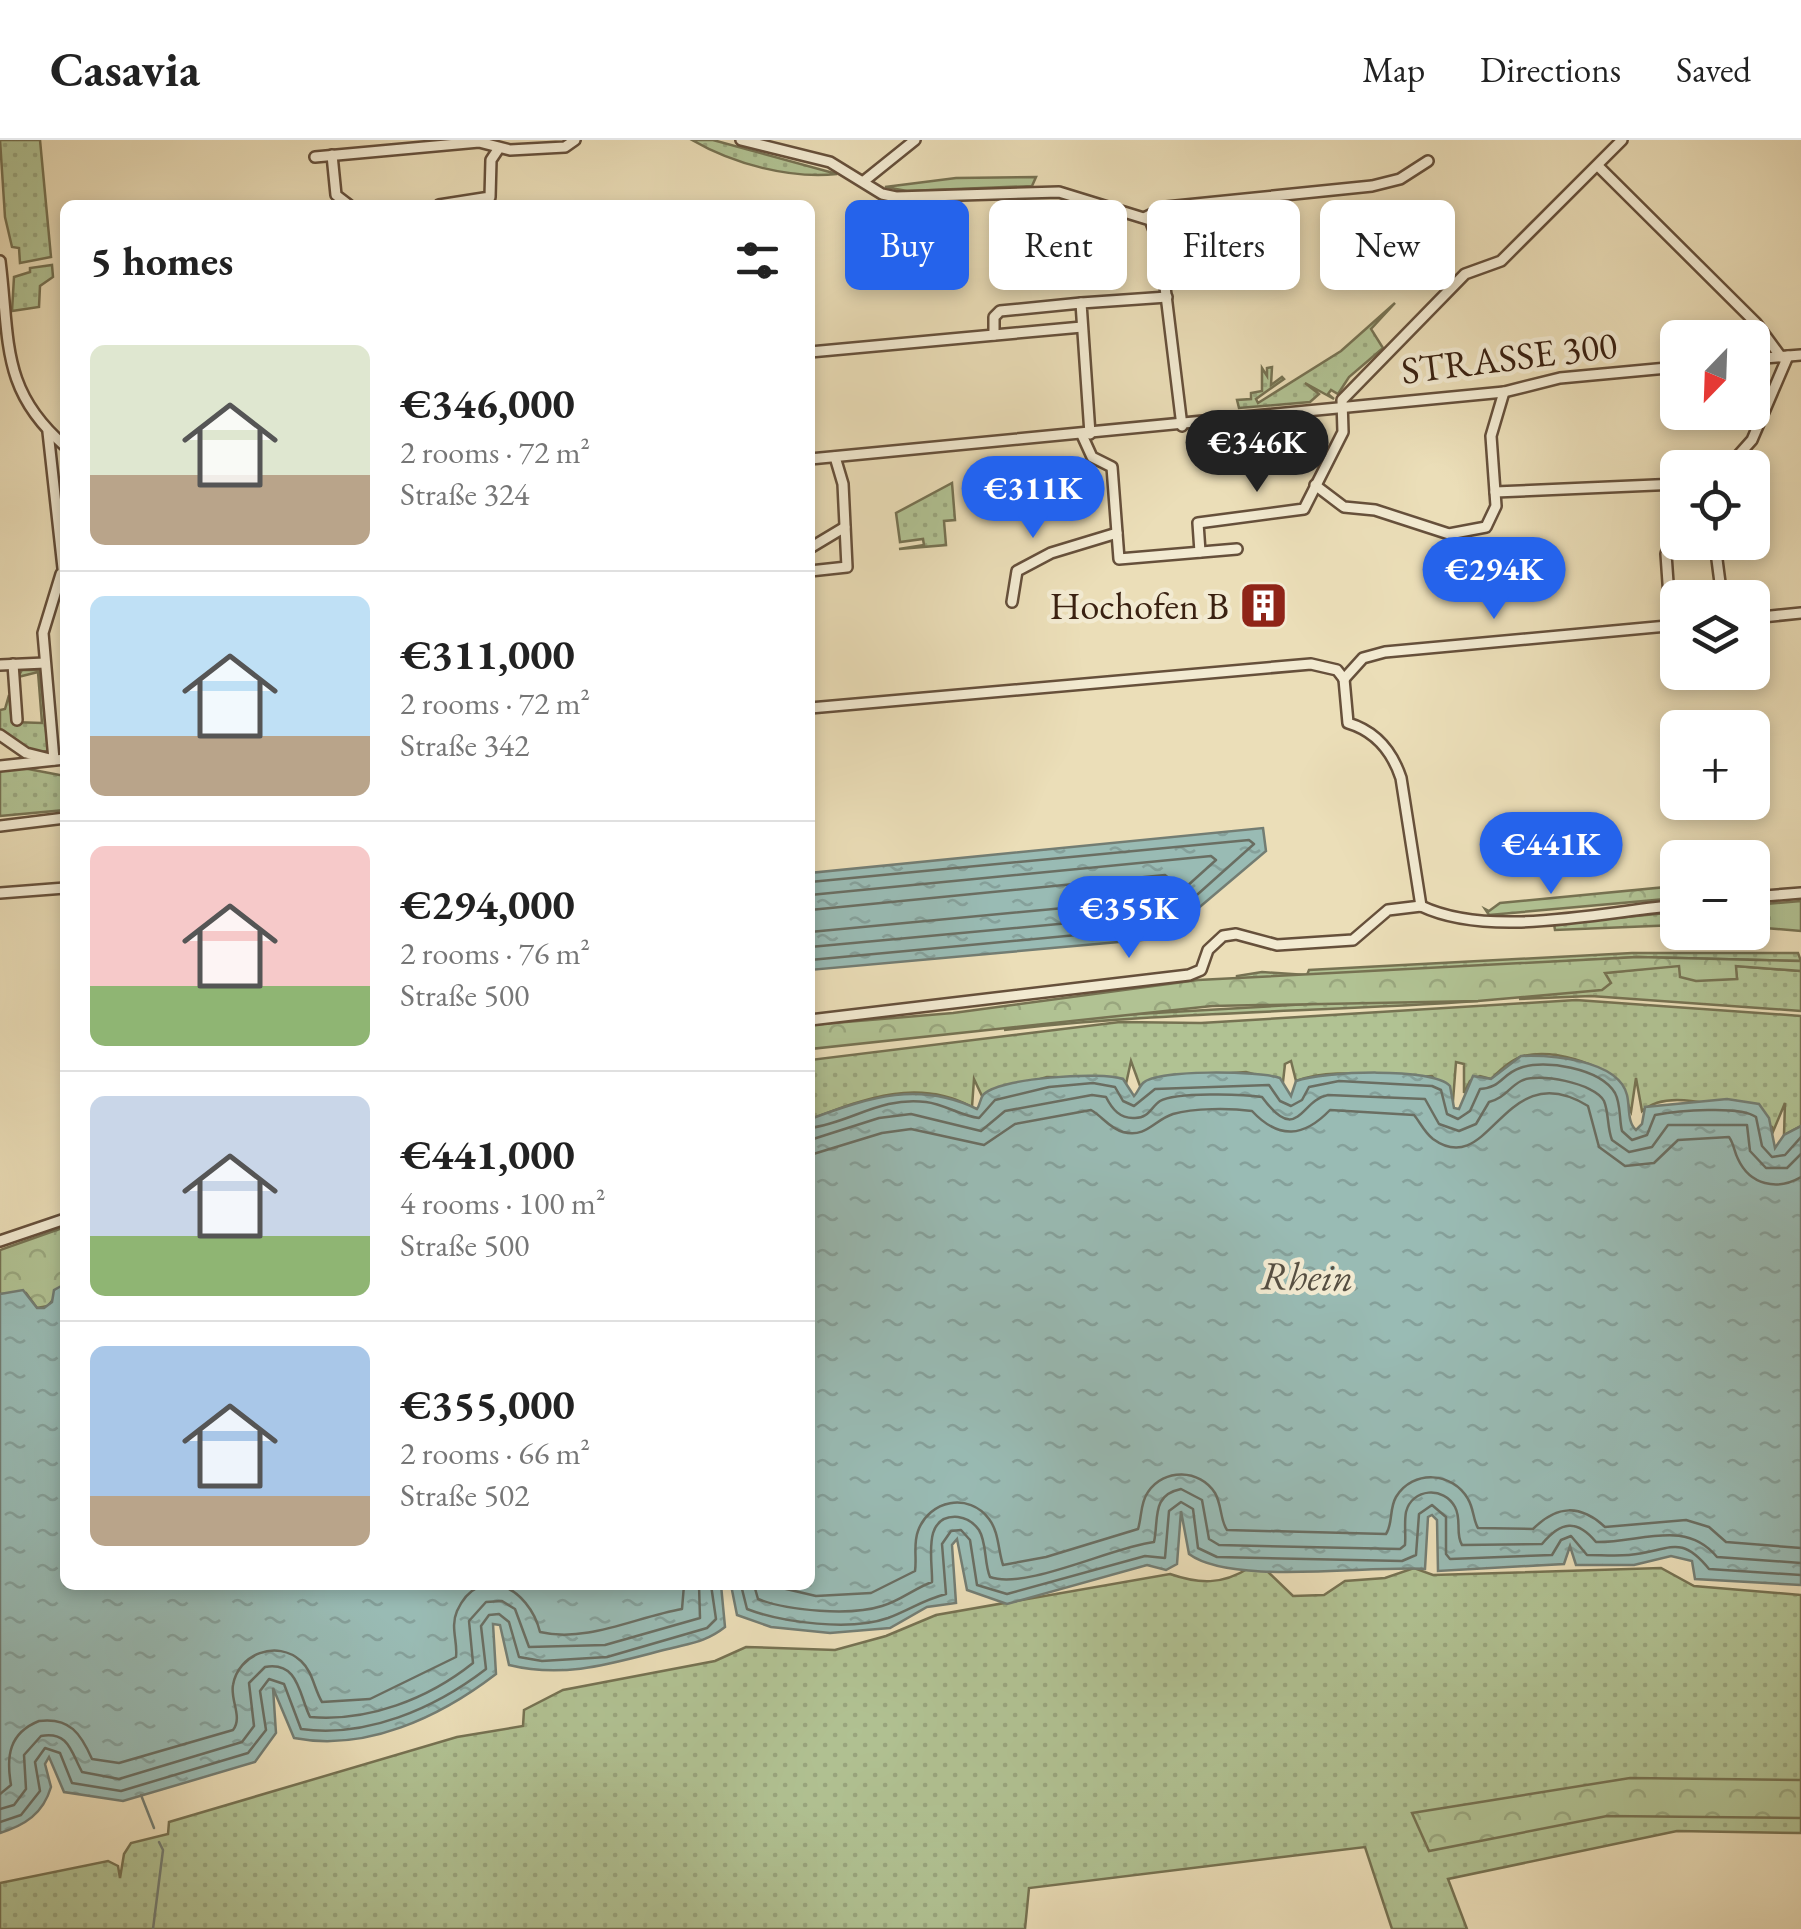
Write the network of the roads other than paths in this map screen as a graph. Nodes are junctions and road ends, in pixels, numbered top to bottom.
1 (575, 140) edge
2 (741, 140) edge
3 (915, 140) edge
4 (1622, 140) edge
5 (499, 148) junction
6 (332, 155) junction
7 (315, 156) dead end
8 (1428, 161) dead end
9 (1598, 166) junction
10 (864, 181) junction
11 (342, 200) edge
12 (471, 200) edge
13 (1146, 218) junction
14 (0, 261) edge
15 (1166, 297) junction
16 (1081, 303) junction
17 (1082, 327) junction
18 (994, 334) junction
19 (815, 352) edge
20 (1801, 355) edge
21 (1785, 356) junction
22 (1770, 358) edge
23 (1660, 369) edge
24 (1504, 392) junction
25 (1340, 408) junction
26 (1182, 426) junction
27 (48, 432) junction
28 (1086, 435) junction
29 (60, 442) edge
30 (1743, 450) edge
31 (836, 457) junction
32 (815, 459) edge
33 (1314, 485) junction
34 (1660, 485) edge
35 (1495, 492) junction
36 (846, 527) junction
37 (1117, 532) junction
38 (815, 545) edge
39 (60, 547) edge
40 (1237, 549) dead end
41 (1200, 552) junction
42 (815, 571) edge
43 (60, 585) edge
44 (1012, 602) dead end
45 (1801, 613) edge
46 (1770, 616) edge
47 (1660, 626) edge
48 (45, 662) junction
49 (13, 664) junction
50 (0, 665) edge
51 (1344, 679) junction
52 (815, 708) edge
53 (17, 720) dead end
54 (0, 735) edge
55 (59, 759) edge
56 (0, 766) edge
57 (60, 819) edge
58 (0, 826) edge
59 (60, 888) edge
60 (0, 893) edge
61 (1801, 893) edge
62 (1770, 896) edge
63 (1421, 906) junction
64 (1660, 906) edge
65 (815, 1019) edge
66 (60, 1221) edge
67 (0, 1241) edge

1 - 5 street
2 - 10 street
3 - 10 street
4 - 9 street
5 - 6 street
5 - 12 street
6 - 7 street
6 - 11 street
8 - 13 street
9 - 21 street
9 - 25 street
10 - 13 street
13 - 15 street
14 - 27 street
15 - 16 street
15 - 26 street
16 - 17 street
16 - 18 street
17 - 18 street
17 - 28 street
18 - 19 street
20 - 21 street
21 - 22 street
21 - 30 street
23 - 24 street, STRASSE 300
24 - 25 street, STRASSE 300
24 - 35 street
25 - 26 street, STRASSE 300
25 - 33 street
26 - 28 street, STRASSE 300
27 - 29 street
27 - 39 street
28 - 31 street, STRASSE 300
28 - 37 street
31 - 32 street, STRASSE 300
31 - 36 street
33 - 35 street
33 - 41 street
34 - 35 street
36 - 38 street
36 - 42 street
37 - 41 street
37 - 44 street
40 - 41 street
43 - 48 street
45 - 46 street
47 - 51 street
48 - 49 street
48 - 55 street
49 - 50 street
49 - 53 street
51 - 52 street
51 - 63 street
54 - 55 street
55 - 56 street
57 - 58 street
59 - 60 street
61 - 62 street
63 - 64 street
63 - 65 street
66 - 67 street

